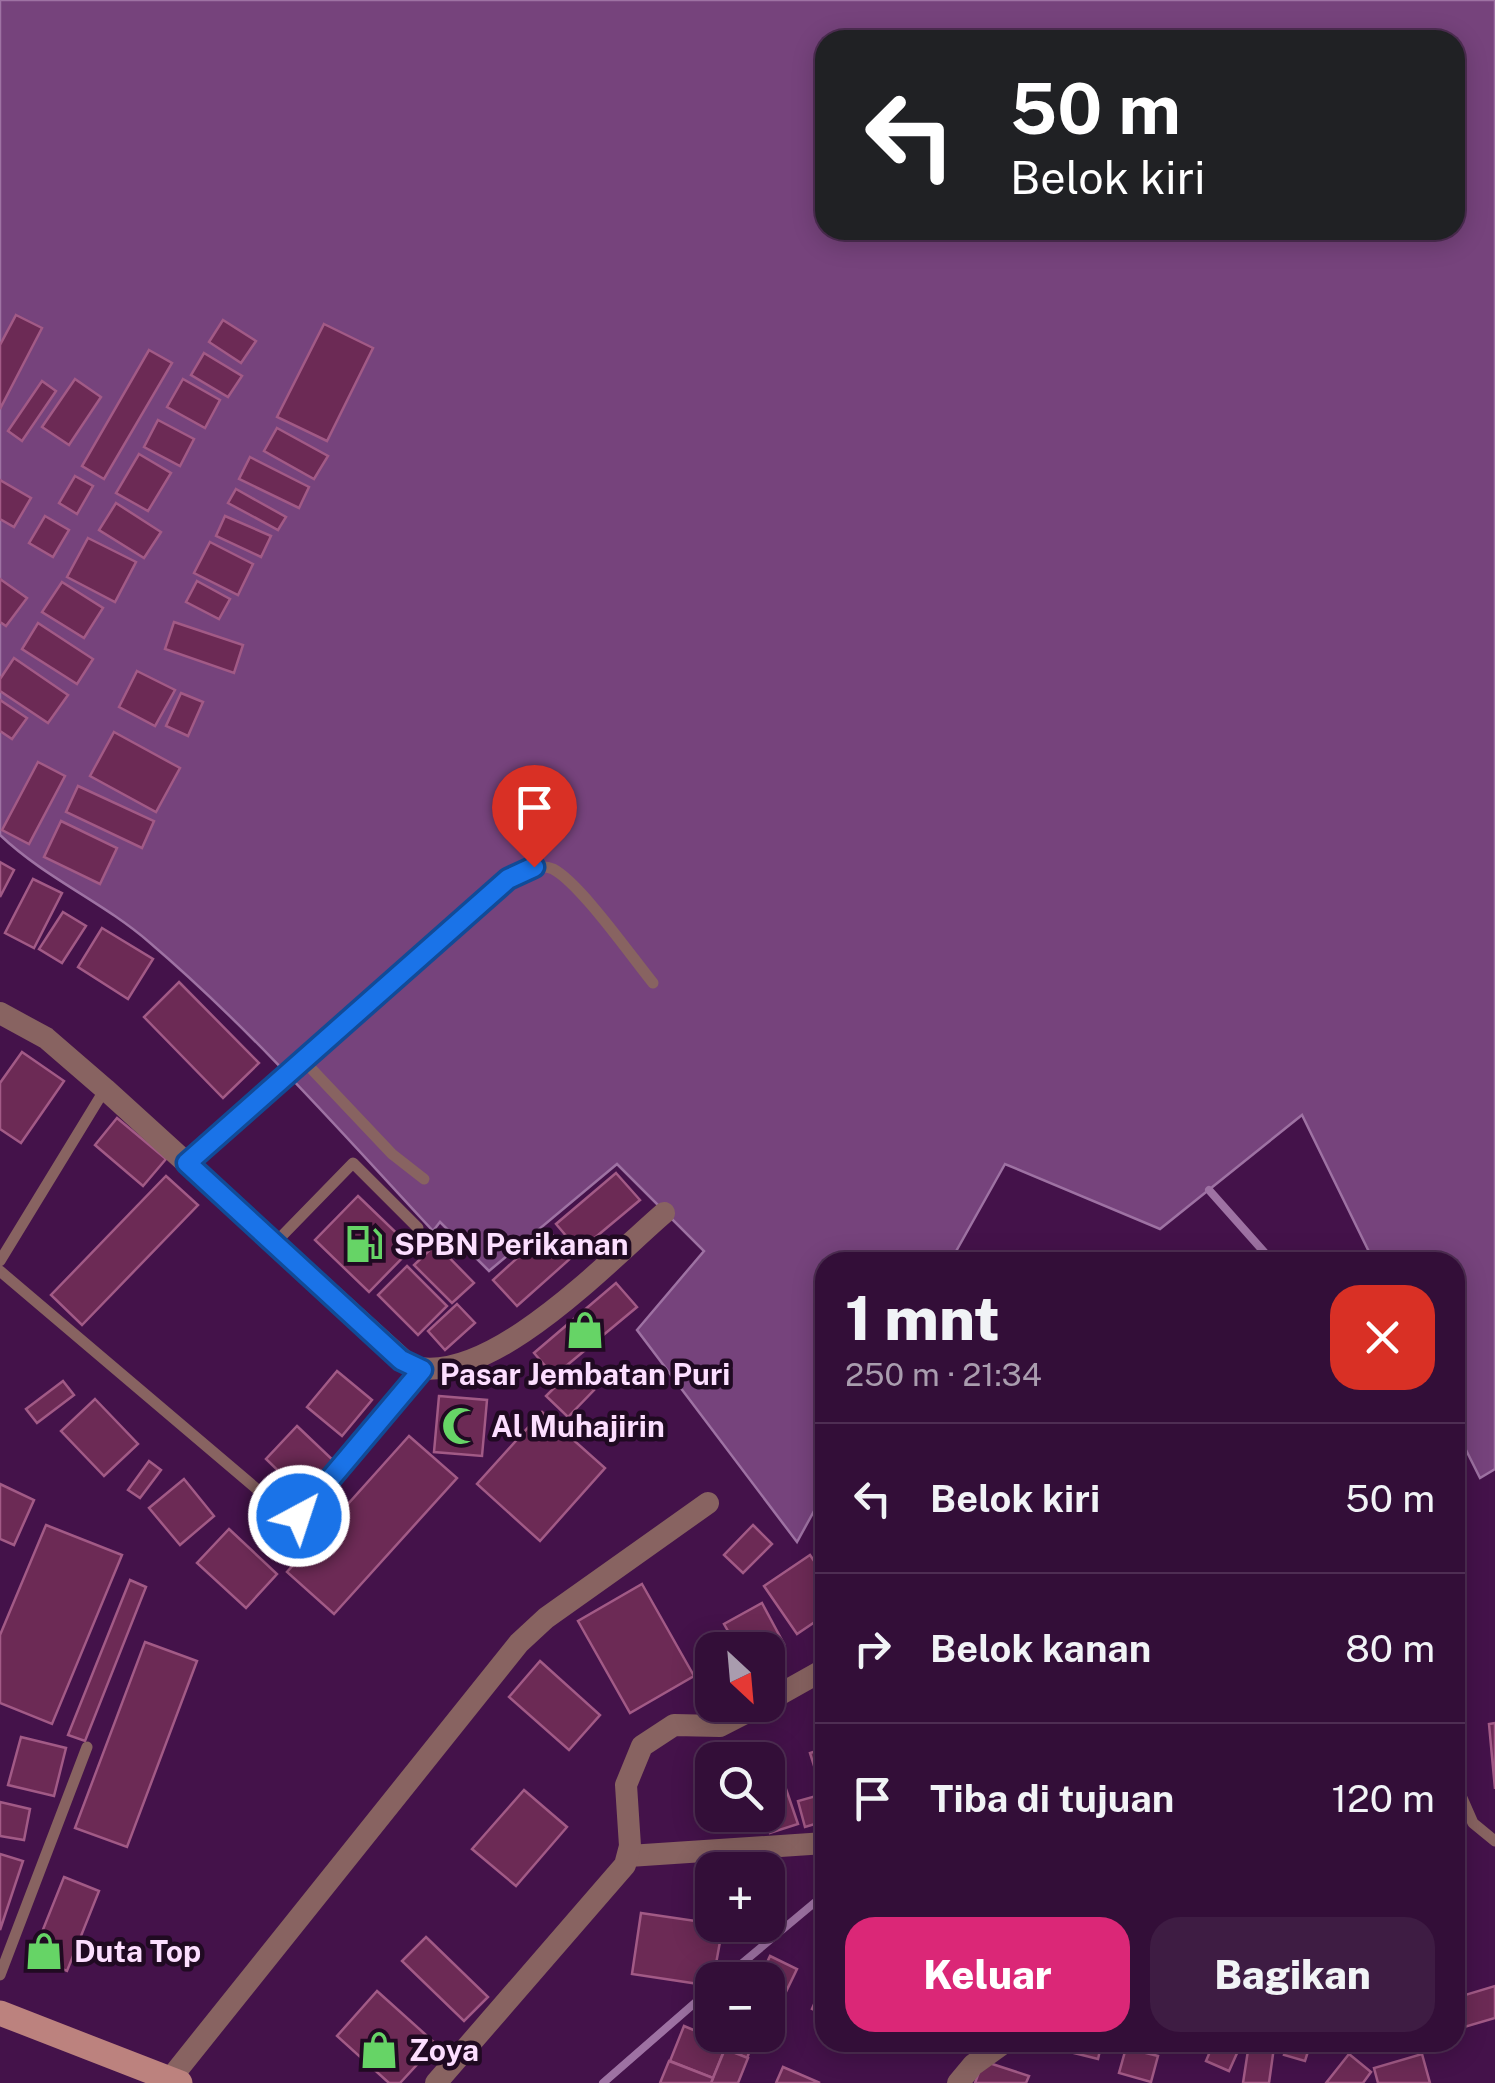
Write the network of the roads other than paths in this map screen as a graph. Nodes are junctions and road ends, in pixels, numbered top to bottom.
1 (654, 982) dead end
2 (0, 1013) edge
3 (304, 1061) junction
4 (105, 1089) junction
5 (187, 1163) junction
6 (424, 1179) dead end
7 (664, 1213) dead end
8 (418, 1228) dead end
9 (276, 1243) junction
10 (0, 1261) edge
11 (0, 1271) edge
12 (422, 1370) junction
13 (708, 1503) dead end
14 (815, 1675) edge
15 (785, 1691) edge
16 (728, 1722) edge
17 (87, 1747) dead end
18 (1465, 1805) edge
19 (1495, 1841) edge
20 (815, 1844) edge
21 (628, 1856) junction
22 (0, 1975) edge
23 (0, 2013) edge
24 (991, 2052) edge
25 (175, 2081) edge
26 (436, 2083) edge
27 (958, 2083) edge

1 - 3 lane
2 - 4 street
3 - 5 lane
3 - 6 lane
4 - 5 street
4 - 10 lane
5 - 9 street
7 - 12 street
8 - 9 lane
9 - 12 street
11 - 12 lane
13 - 25 street
14 - 15 street
16 - 21 street
17 - 22 lane
18 - 19 lane
20 - 21 street
21 - 26 street
23 - 25 main road
24 - 27 street

